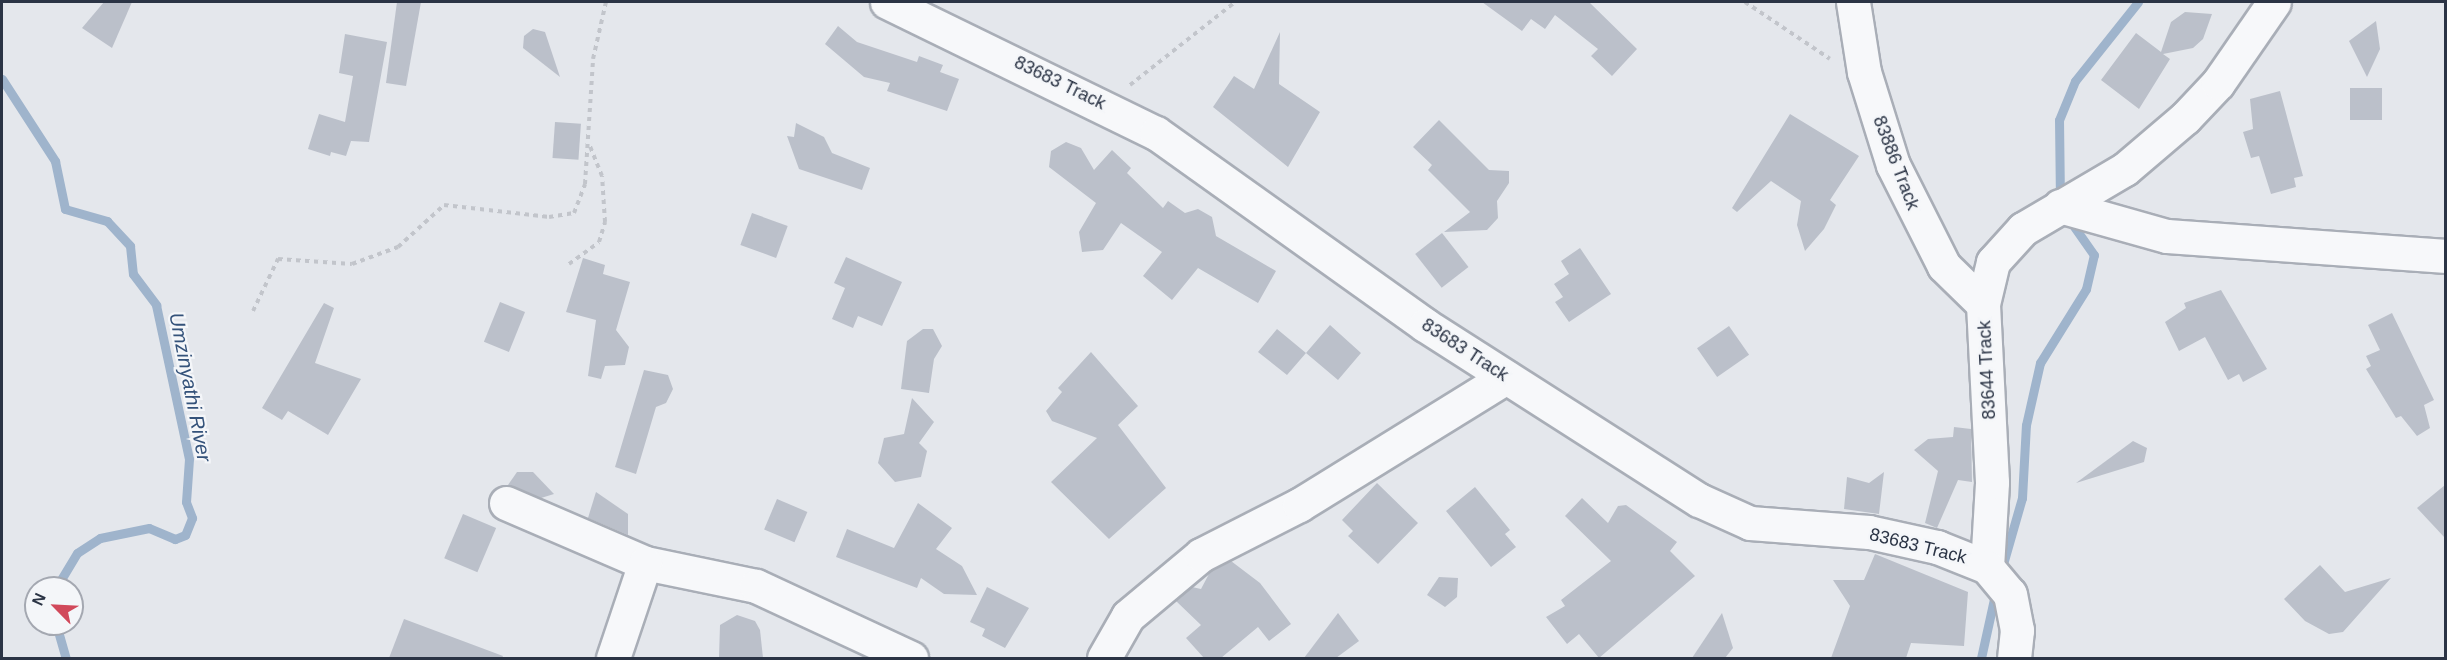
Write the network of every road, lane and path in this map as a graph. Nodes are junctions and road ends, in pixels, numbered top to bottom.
1 (606, 2) edge
2 (887, 2) edge
3 (1235, 2) edge
4 (1745, 2) edge
5 (1852, 2) edge
6 (2274, 2) edge
7 (1868, 85) junction
8 (1106, 105) junction
9 (589, 145) junction
10 (2060, 206) junction
11 (2445, 256) edge
12 (569, 264) dead end
13 (1983, 304) junction
14 (253, 311) dead end
15 (1506, 377) junction
16 (507, 503) dead end
17 (645, 563) junction
18 (1987, 567) junction
19 (613, 658) edge
20 (911, 658) edge
21 (1104, 658) edge
22 (2014, 658) edge

1 - 9 path
2 - 8 street, 83683 Track
3 - 8 path
4 - 7 path
5 - 7 street, 83886 Track
6 - 10 street, 83644 Track
7 - 13 street, 83886 Track
8 - 15 street, 83683 Track
9 - 12 path
9 - 14 path
10 - 11 street
10 - 13 street, 83644 Track
13 - 18 street, 83644 Track
15 - 18 street, 83683 Track
15 - 21 street
16 - 17 street
17 - 19 street
17 - 20 street
18 - 22 street, 83683 Track

